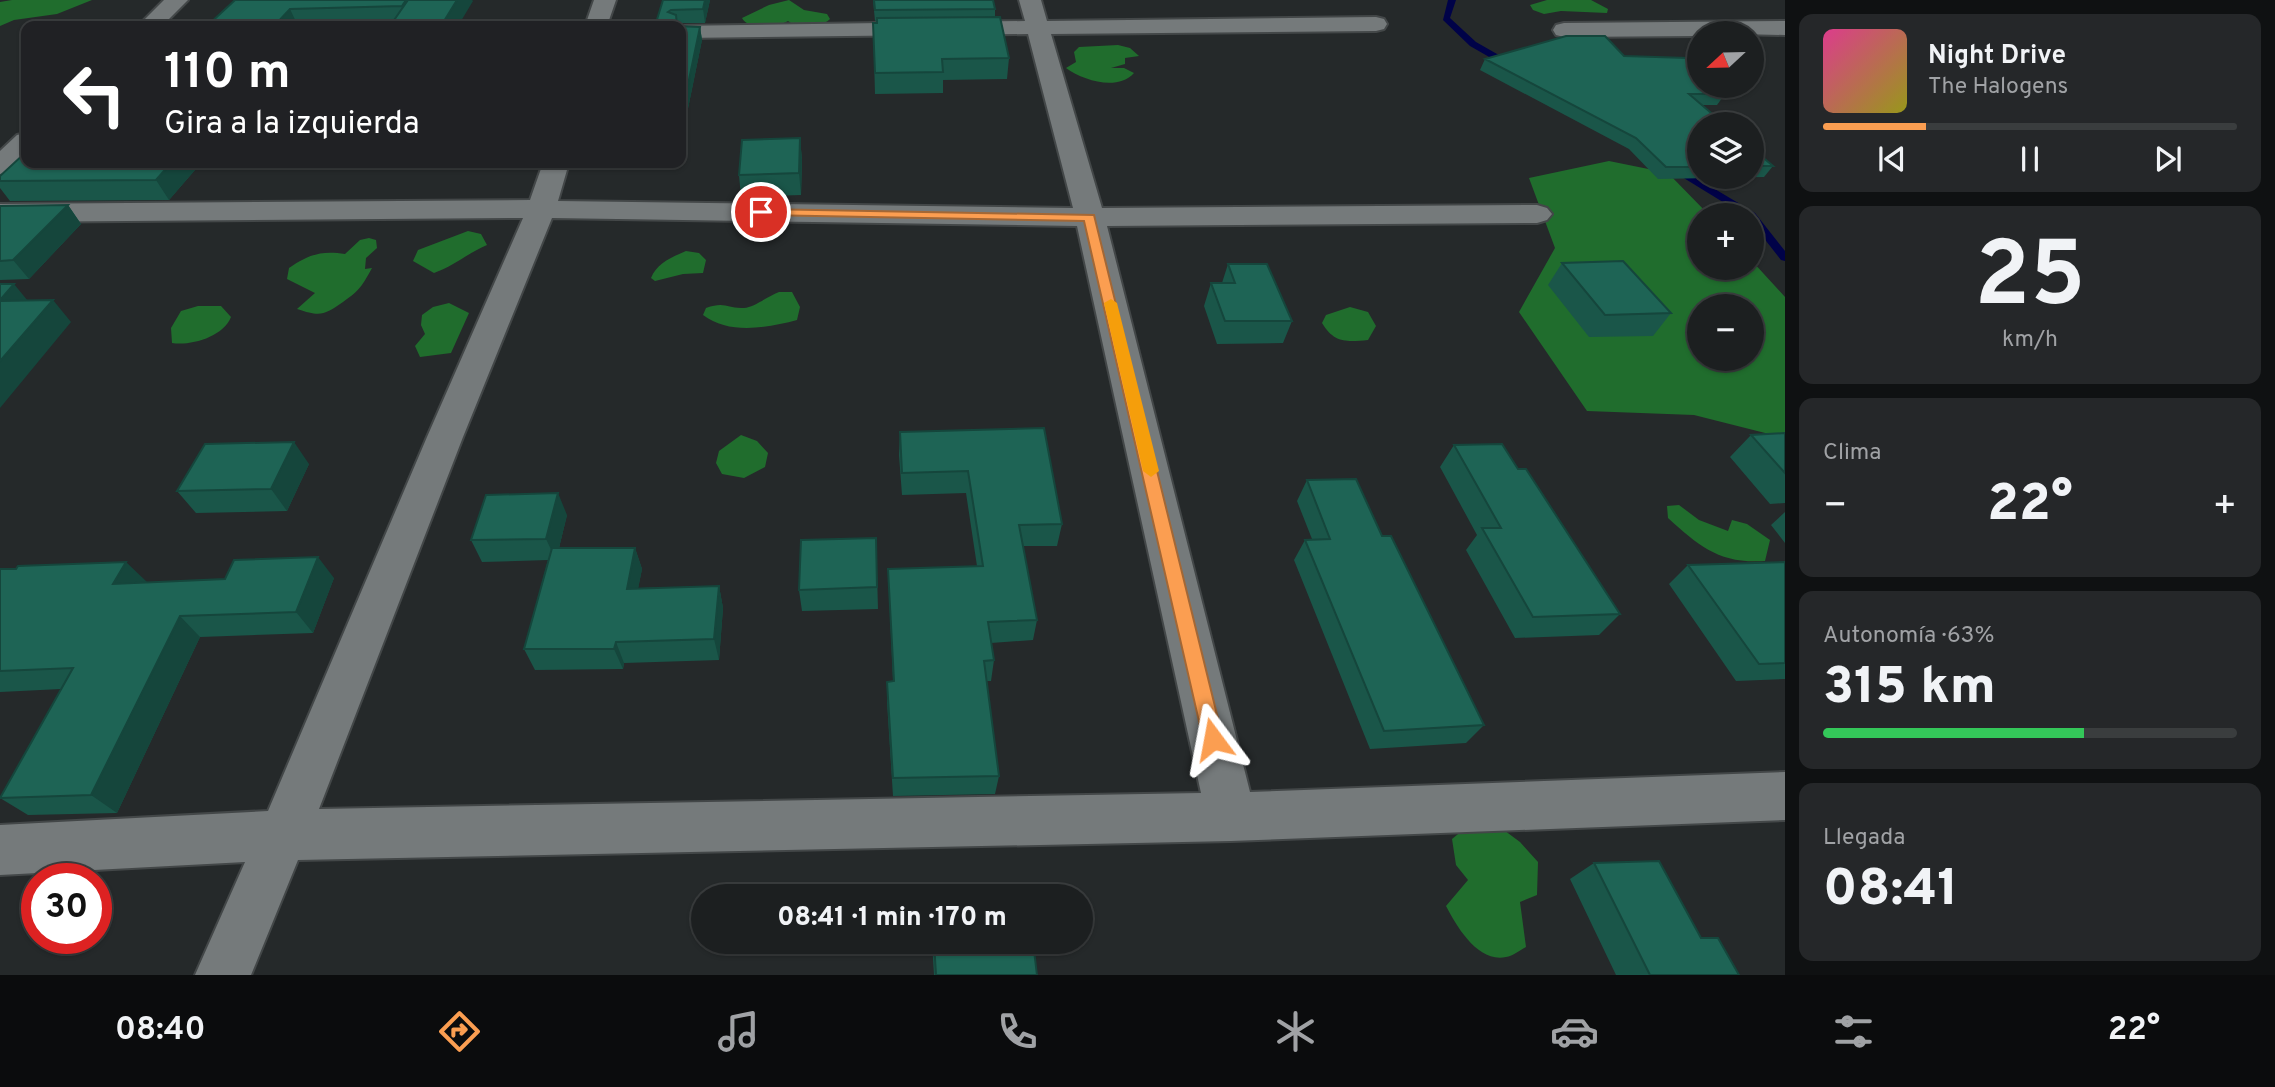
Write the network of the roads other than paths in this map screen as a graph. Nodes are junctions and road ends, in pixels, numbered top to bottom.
1 (177, 0) edge
2 (606, 0) edge
3 (1034, 13) edge
4 (154, 21) edge
5 (598, 21) edge
6 (1376, 24) dead end
7 (1785, 28) edge
8 (1564, 30) dead end
9 (686, 31) edge
10 (21, 131) edge
11 (0, 132) edge
12 (21, 146) edge
13 (0, 166) edge
14 (555, 168) edge
15 (543, 209) junction
16 (0, 213) edge
17 (1537, 214) dead end
18 (1090, 217) junction
19 (1785, 797) edge
20 (1231, 817) junction
21 (284, 835) junction
22 (0, 850) edge
23 (223, 975) edge

1 - 4 street
2 - 5 street
3 - 6 street
3 - 9 street
3 - 18 street
7 - 8 street
10 - 11 street
12 - 13 street
14 - 15 street
15 - 16 street
15 - 18 street
15 - 21 street
17 - 18 street
18 - 20 street
19 - 20 street
20 - 21 street
21 - 22 street
21 - 23 street

